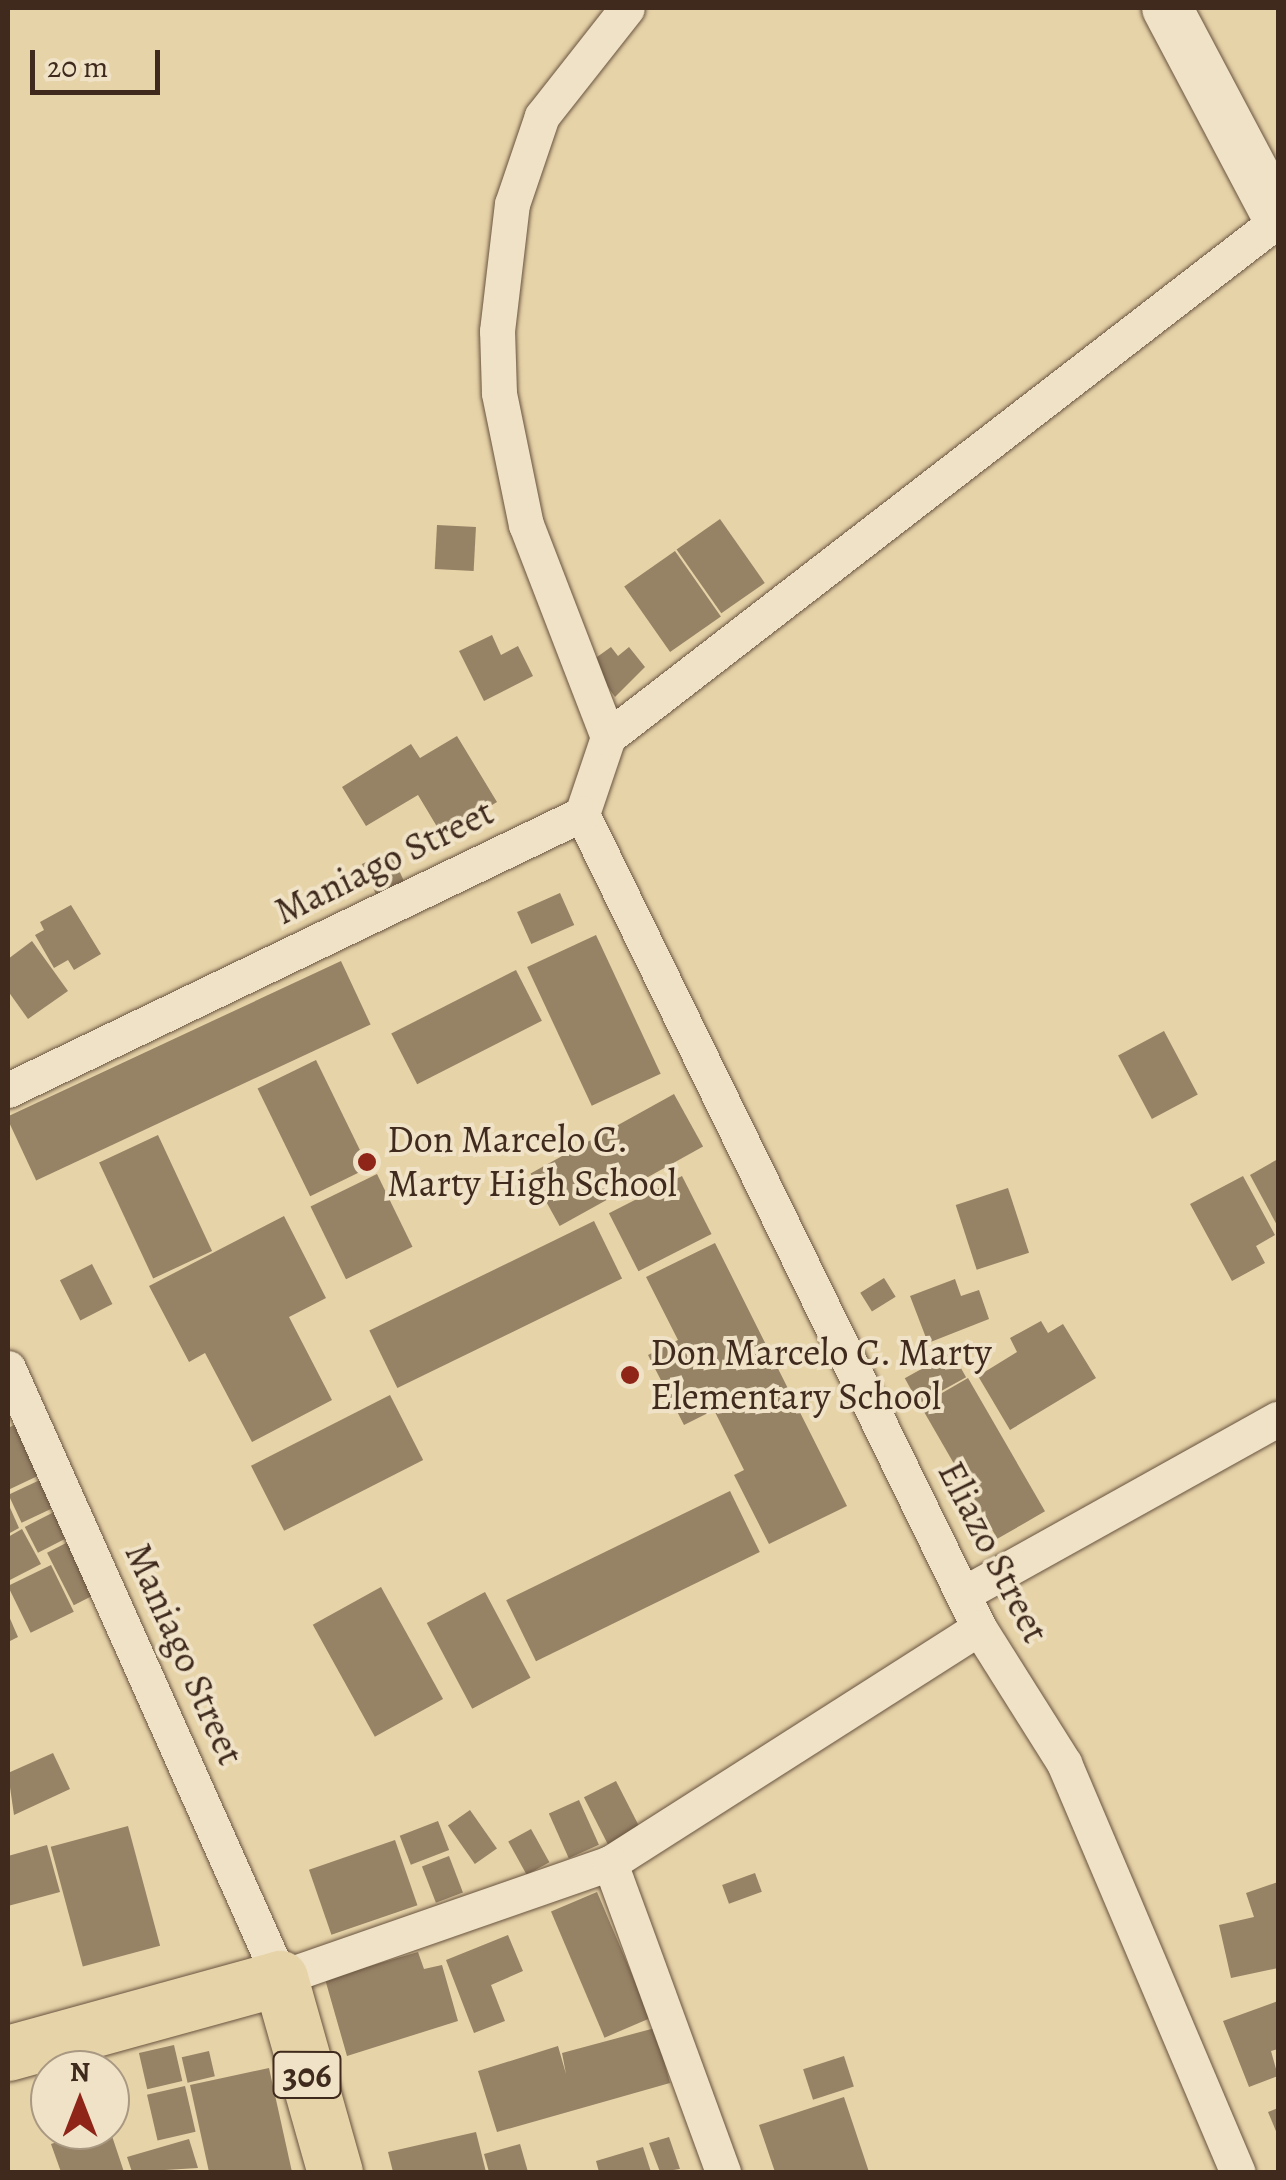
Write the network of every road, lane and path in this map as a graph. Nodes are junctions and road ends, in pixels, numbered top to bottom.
1 (627, 8) edge
2 (1167, 8) edge
3 (1278, 219) edge
4 (608, 736) junction
5 (582, 814) junction
6 (8, 1090) edge
7 (8, 1368) edge
8 (1278, 1419) edge
9 (962, 1594) junction
10 (979, 1628) junction
11 (610, 1863) junction
12 (280, 1978) junction
13 (8, 2053) edge
14 (335, 2172) edge
15 (723, 2172) edge
16 (1238, 2172) edge

1 - 4 street
2 - 3 street
3 - 4 street
4 - 5 street
5 - 6 street, Maniago Street
5 - 9 street, Eliazo Street
7 - 12 street, Maniago Street
8 - 9 street
9 - 10 street, Eliazo Street
10 - 11 street
10 - 16 street, Eliazo Street
11 - 12 street
11 - 15 street
12 - 13 main road
12 - 14 main road, 306

